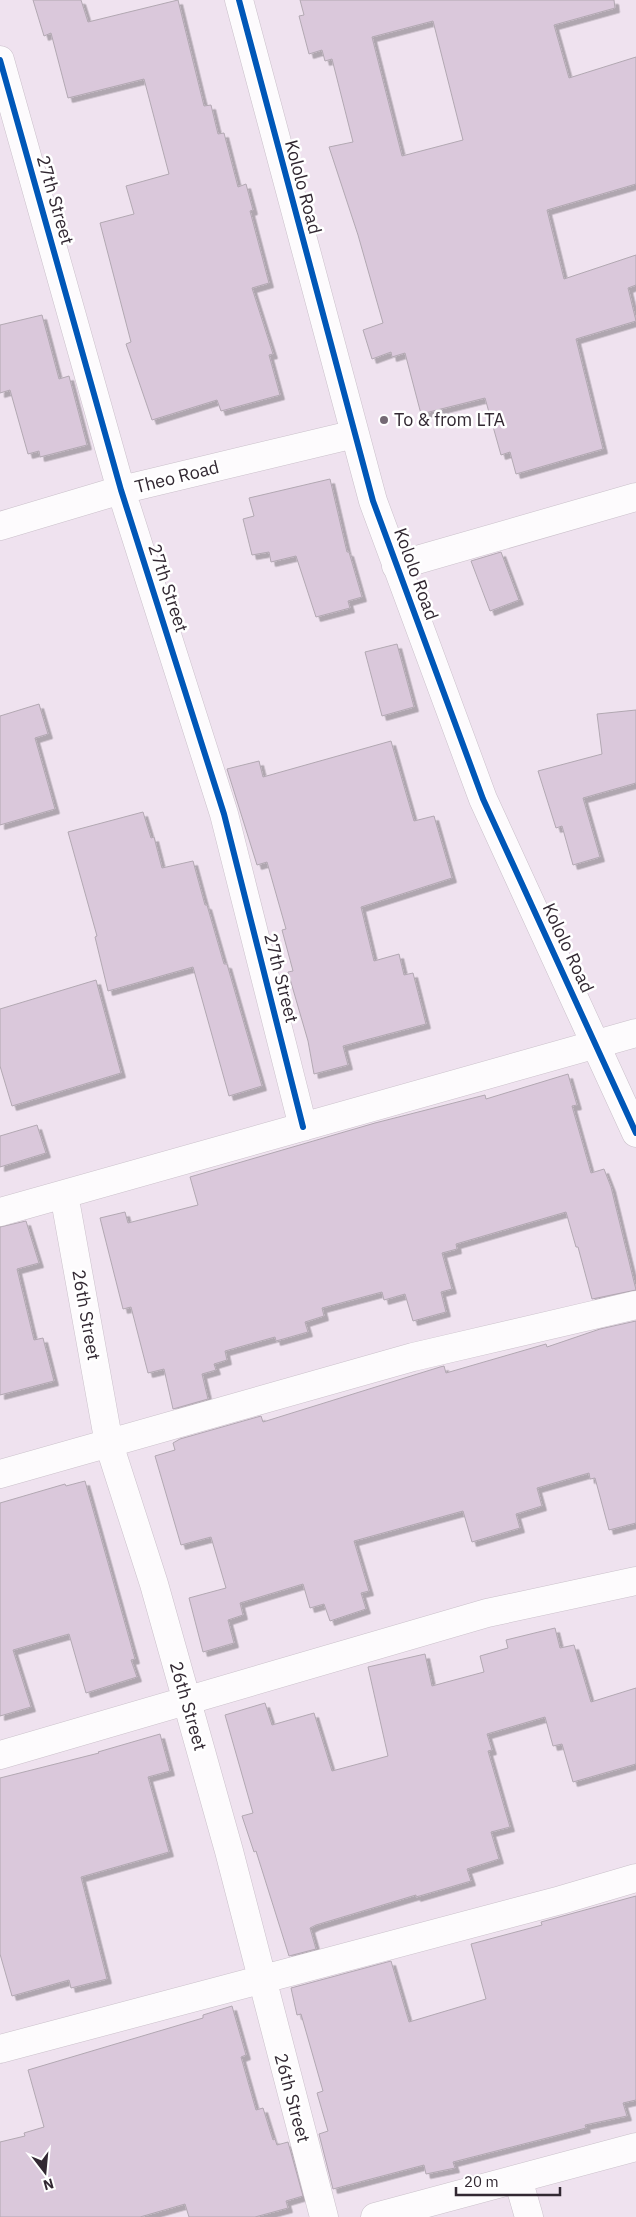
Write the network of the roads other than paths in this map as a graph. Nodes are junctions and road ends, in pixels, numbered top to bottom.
1 (239, 0) edge
2 (0, 60) edge
3 (356, 434) junction
4 (121, 490) junction
5 (636, 497) edge
6 (0, 526) edge
7 (396, 566) junction
8 (636, 1032) edge
9 (596, 1044) junction
10 (303, 1127) junction
11 (636, 1133) edge
12 (64, 1194) junction
13 (0, 1212) edge
14 (636, 1305) edge
15 (108, 1444) junction
16 (0, 1474) edge
17 (636, 1581) edge
18 (186, 1699) junction
19 (0, 1755) edge
20 (636, 1878) edge
21 (262, 1979) junction
22 (0, 2049) edge
23 (636, 2147) edge
24 (518, 2179) junction
25 (324, 2217) edge
26 (375, 2217) edge
27 (528, 2217) edge

1 - 3 street, Kololo Road
2 - 4 street, 27th Street
3 - 4 street, Theo Road
3 - 7 street, Kololo Road
4 - 6 street, Theo Road
4 - 10 street, 27th Street
5 - 7 street
7 - 9 street, Kololo Road
8 - 9 street
9 - 10 street
9 - 11 street, Kololo Road
10 - 12 street
12 - 13 street
12 - 15 street, 26th Street
14 - 15 street
15 - 16 street
15 - 18 street, 26th Street
17 - 18 street
18 - 19 street
18 - 21 street, 26th Street
20 - 21 street
21 - 22 street
21 - 25 street, 26th Street
23 - 24 street
24 - 26 street
24 - 27 street

